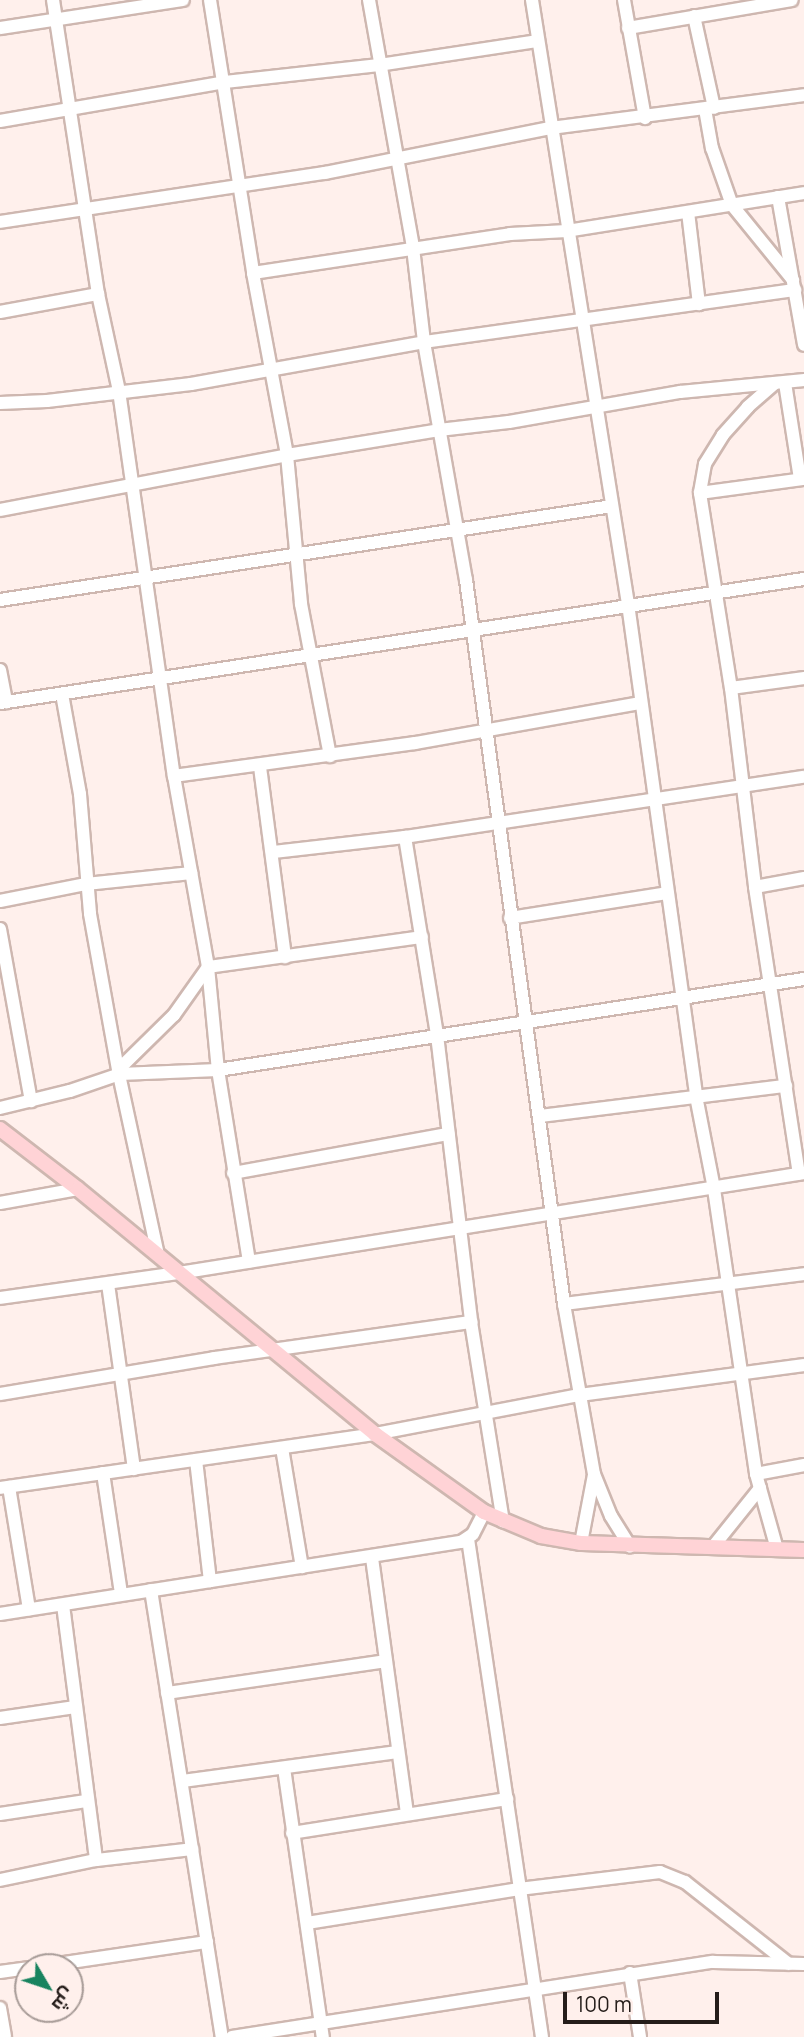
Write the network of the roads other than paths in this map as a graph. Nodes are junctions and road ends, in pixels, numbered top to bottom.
1 (53, 0) edge
2 (183, 0) edge
3 (210, 0) edge
4 (369, 0) edge
5 (532, 0) edge
6 (624, 0) edge
7 (792, 0) edge
8 (149, 3) edge
9 (694, 16) junction
10 (56, 21) junction
11 (0, 28) edge
12 (628, 28) junction
13 (537, 41) junction
14 (379, 65) junction
15 (225, 82) junction
16 (804, 95) edge
17 (709, 109) junction
18 (72, 110) junction
19 (645, 118) junction
20 (0, 121) edge
21 (551, 128) junction
22 (398, 160) junction
23 (239, 185) junction
24 (804, 192) edge
25 (778, 197) junction
26 (732, 205) junction
27 (85, 209) junction
28 (688, 212) junction
29 (0, 222) edge
30 (567, 231) junction
31 (413, 248) junction
32 (253, 274) junction
33 (794, 285) junction
34 (98, 294) junction
35 (699, 304) junction
36 (0, 312) edge
37 (581, 319) junction
38 (424, 342) junction
39 (804, 345) edge
40 (272, 370) junction
41 (804, 380) edge
42 (780, 384) junction
43 (119, 391) junction
44 (0, 403) edge
45 (595, 405) junction
46 (439, 430) junction
47 (287, 455) junction
48 (802, 479) edge
49 (131, 485) junction
50 (700, 493) junction
51 (612, 506) junction
52 (0, 510) edge
53 (458, 530) junction
54 (296, 555) junction
55 (147, 578) junction
56 (804, 579) edge
57 (716, 592) junction
58 (0, 600) edge
59 (628, 604) junction
60 (472, 628) junction
61 (310, 655) junction
62 (0, 670) edge
63 (804, 678) edge
64 (159, 679) junction
65 (731, 688) junction
66 (62, 694) junction
67 (3, 703) edge
68 (640, 703) junction
69 (486, 730) junction
70 (330, 756) junction
71 (260, 766) junction
72 (174, 776) junction
73 (804, 777) edge
74 (745, 785) junction
75 (653, 799) junction
76 (497, 823) junction
77 (405, 837) junction
78 (273, 852) junction
79 (191, 873) junction
80 (804, 878) edge
81 (86, 884) junction
82 (755, 887) junction
83 (667, 893) junction
84 (0, 901) edge
85 (510, 918) junction
86 (0, 929) edge
87 (422, 937) junction
88 (285, 957) junction
89 (208, 967) junction
90 (804, 979) edge
91 (771, 983) junction
92 (682, 995) junction
93 (526, 1020) junction
94 (437, 1035) junction
95 (218, 1070) junction
96 (119, 1072) junction
97 (786, 1086) junction
98 (696, 1096) junction
99 (31, 1101) junction
100 (0, 1108) edge
101 (540, 1115) junction
102 (0, 1129) edge
103 (793, 1132) junction
104 (448, 1134) junction
105 (804, 1144) edge
106 (233, 1173) junction
107 (801, 1174) edge
108 (78, 1189) junction
109 (714, 1189) junction
110 (0, 1203) edge
111 (550, 1215) junction
112 (460, 1229) junction
113 (158, 1255) junction
114 (249, 1262) junction
115 (179, 1273) junction
116 (804, 1274) edge
117 (728, 1282) junction
118 (108, 1284) junction
119 (0, 1298) edge
120 (564, 1304) junction
121 (471, 1322) junction
122 (272, 1350) junction
123 (804, 1365) edge
124 (122, 1374) junction
125 (741, 1375) junction
126 (0, 1394) edge
127 (580, 1395) junction
128 (485, 1412) junction
129 (375, 1434) junction
130 (282, 1448) junction
131 (196, 1460) junction
132 (804, 1465) edge
133 (134, 1469) junction
134 (103, 1473) junction
135 (594, 1474) junction
136 (756, 1474) junction
137 (4, 1487) edge
138 (760, 1488) junction
139 (484, 1512) junction
140 (503, 1521) junction
141 (468, 1539) junction
142 (581, 1543) junction
143 (630, 1546) junction
144 (712, 1548) junction
145 (777, 1549) junction
146 (804, 1550) edge
147 (372, 1558) junction
148 (302, 1567) junction
149 (211, 1581) junction
150 (151, 1590) junction
151 (121, 1594) junction
152 (63, 1605) junction
153 (29, 1609) junction
154 (0, 1614) edge
155 (386, 1661) junction
156 (167, 1693) junction
157 (75, 1707) junction
158 (0, 1718) edge
159 (397, 1752) junction
160 (284, 1768) junction
161 (183, 1781) junction
162 (507, 1799) junction
163 (86, 1801) junction
164 (407, 1814) junction
165 (0, 1815) edge
166 (292, 1833) junction
167 (192, 1849) junction
168 (96, 1860) junction
169 (0, 1880) edge
170 (519, 1889) junction
171 (307, 1923) junction
172 (207, 1942) junction
173 (84, 1960) edge
174 (789, 1964) junction
175 (804, 1964) edge
176 (630, 1973) junction
177 (534, 1990) junction
178 (0, 2008) edge
179 (320, 2021) junction
180 (5, 2037) edge
181 (222, 2037) edge
182 (232, 2037) edge
183 (323, 2037) edge
184 (542, 2037) edge
185 (640, 2037) edge

1 - 10 street
2 - 8 street
3 - 15 street
4 - 14 street
5 - 13 street
6 - 12 street
7 - 9 street
8 - 10 street
9 - 12 street
9 - 17 street
10 - 11 street
10 - 18 street
12 - 19 street
13 - 14 street
13 - 21 street
14 - 15 street
14 - 22 street
15 - 18 street
15 - 23 street
16 - 17 street
17 - 19 street
17 - 26 street
18 - 20 street
18 - 27 street
19 - 21 street
21 - 22 street
21 - 30 street
22 - 23 street
22 - 31 street
23 - 27 street
23 - 32 street
24 - 25 street
25 - 26 street
25 - 33 street
26 - 28 street
26 - 33 street
27 - 29 street
27 - 34 street
28 - 30 street
28 - 35 street
30 - 31 street
30 - 37 street
31 - 32 street
31 - 38 street
32 - 40 street
33 - 35 street
33 - 39 street
34 - 36 street
34 - 43 street
35 - 37 street
37 - 38 street
37 - 45 street
38 - 40 street
38 - 46 street
40 - 43 street
40 - 47 street
41 - 42 street
42 - 45 street
42 - 48 street
42 - 50 street
43 - 44 street
43 - 49 street
45 - 46 street
45 - 51 street
46 - 47 street
46 - 53 street
47 - 49 street
47 - 54 street
48 - 50 street
49 - 52 street
49 - 55 street
50 - 57 street
51 - 53 street
51 - 59 street
53 - 54 street
53 - 60 street
54 - 55 street
54 - 61 street
55 - 58 street
55 - 64 street
56 - 57 street
57 - 59 street
57 - 65 street
59 - 60 street
59 - 68 street
60 - 61 street
60 - 69 street
61 - 64 street
61 - 70 street
62 - 67 street
63 - 65 street
64 - 66 street
64 - 72 street
65 - 74 street
66 - 67 street
66 - 81 street
68 - 69 street
68 - 75 street
69 - 70 street
69 - 76 street
70 - 71 street
71 - 72 street
71 - 78 street
72 - 79 street
73 - 74 street
74 - 75 street
74 - 82 street
75 - 76 street
75 - 83 street
76 - 77 street
76 - 85 street
77 - 78 street
77 - 87 street
78 - 88 street
79 - 81 street
79 - 89 street
80 - 82 street
81 - 84 street
81 - 96 street
82 - 91 street
83 - 85 street
83 - 92 street
85 - 93 street
86 - 99 street
87 - 88 street
87 - 94 street
88 - 89 street
89 - 95 street
89 - 96 street
90 - 91 street
91 - 92 street
91 - 97 street
92 - 93 street
92 - 98 street
93 - 94 street
93 - 101 street
94 - 95 street
94 - 104 street
95 - 96 street
95 - 106 street
96 - 99 street
96 - 113 street
97 - 98 street
97 - 103 street
98 - 101 street
98 - 109 street
99 - 100 street
101 - 111 street
102 - 108 main road
103 - 105 street
103 - 107 street
104 - 106 street
104 - 112 street
106 - 114 street
107 - 109 street
108 - 110 street
108 - 113 main road
109 - 111 street
109 - 117 street
111 - 112 street
111 - 120 street
112 - 114 street
112 - 121 street
113 - 115 main road
114 - 115 street
115 - 118 street
115 - 122 main road
116 - 117 street
117 - 120 street
117 - 125 street
118 - 119 street
118 - 124 street
120 - 127 street
121 - 122 street
121 - 128 street
122 - 124 street
122 - 129 main road
123 - 125 street
124 - 126 street
124 - 133 street
125 - 127 street
125 - 136 street
127 - 128 street
127 - 135 street
128 - 129 street
128 - 140 street
129 - 130 street
129 - 139 main road
130 - 131 street
130 - 148 street
131 - 133 street
131 - 149 street
132 - 136 street
133 - 134 street
134 - 137 street
134 - 151 street
135 - 142 street
135 - 143 street
136 - 138 street
137 - 153 street
138 - 144 street
138 - 145 street
139 - 140 main road
139 - 141 street
140 - 142 main road
141 - 147 street
141 - 162 street
142 - 143 main road
143 - 144 main road
144 - 145 main road
145 - 146 main road
147 - 148 street
147 - 155 street
148 - 149 street
149 - 150 street
150 - 151 street
150 - 156 street
151 - 152 street
152 - 153 street
152 - 157 street
153 - 154 street
155 - 156 street
155 - 159 street
156 - 161 street
157 - 158 street
157 - 163 street
159 - 160 street
159 - 164 street
160 - 161 street
160 - 166 street
161 - 167 street
162 - 164 street
162 - 170 street
163 - 165 street
163 - 168 street
164 - 166 street
166 - 171 street
167 - 168 street
167 - 172 street
168 - 169 street
170 - 171 street
170 - 174 street
170 - 177 street
171 - 179 street
172 - 173 street
172 - 181 street
174 - 175 street
174 - 176 street
176 - 177 street
176 - 185 street
177 - 179 street
177 - 184 street
178 - 180 street
179 - 182 street
179 - 183 street

